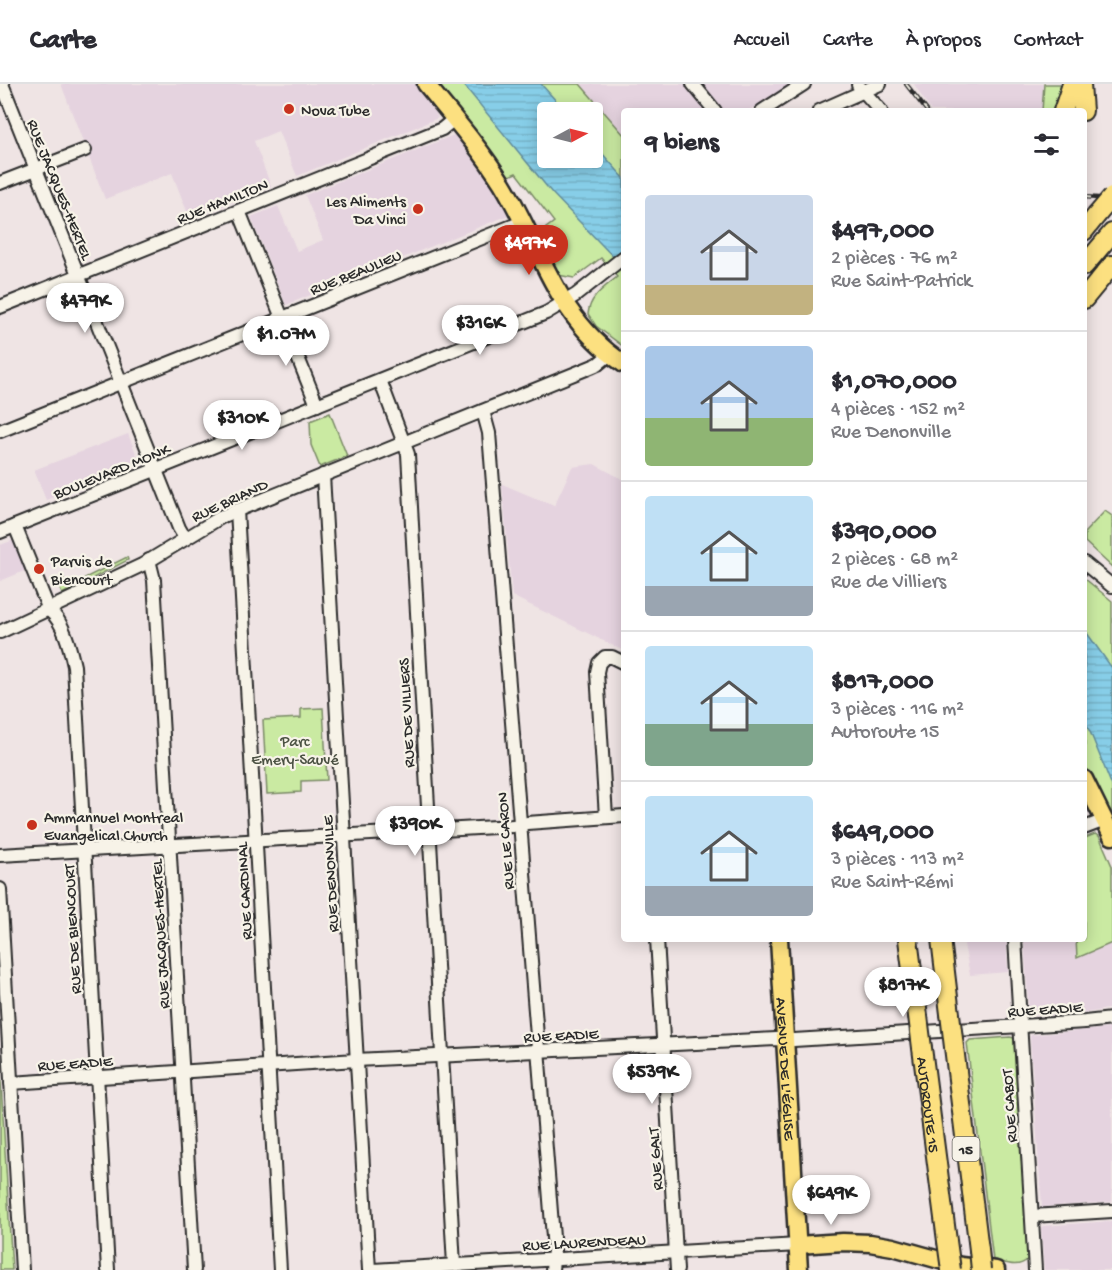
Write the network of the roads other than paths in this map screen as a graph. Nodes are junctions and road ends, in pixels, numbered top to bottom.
1 (2, 84) edge
2 (426, 84) edge
3 (693, 84) edge
4 (804, 84) edge
5 (880, 84) edge
6 (1072, 84) edge
7 (1081, 84) edge
8 (860, 87) edge
9 (713, 108) edge
10 (767, 108) edge
11 (824, 108) edge
12 (878, 108) edge
13 (1064, 108) edge
14 (1083, 108) edge
15 (454, 119) junction
16 (85, 150) dead end
17 (35, 170) junction
18 (0, 183) edge
19 (1112, 197) edge
20 (239, 211) junction
21 (522, 222) junction
22 (1087, 227) edge
23 (1112, 233) edge
24 (621, 259) edge
25 (1087, 262) edge
26 (1112, 265) edge
27 (78, 276) junction
28 (1112, 281) edge
29 (1087, 294) edge
30 (564, 303) junction
31 (1087, 305) edge
32 (0, 307) edge
33 (282, 318) junction
34 (610, 354) junction
35 (621, 362) edge
36 (380, 380) junction
37 (120, 382) junction
38 (317, 405) junction
39 (483, 411) junction
40 (0, 431) edge
41 (404, 443) junction
42 (156, 470) junction
43 (323, 475) junction
44 (237, 510) junction
45 (15, 526) junction
46 (0, 532) edge
47 (185, 538) junction
48 (149, 560) junction
49 (1087, 565) edge
50 (1112, 585) edge
51 (49, 610) junction
52 (0, 633) edge
53 (621, 662) edge
54 (1087, 785) edge
55 (621, 816) edge
56 (606, 817) junction
57 (1105, 820) junction
58 (520, 825) junction
59 (1087, 827) edge
60 (429, 831) junction
61 (343, 836) junction
62 (1112, 836) edge
63 (257, 840) junction
64 (170, 845) junction
65 (83, 851) junction
66 (0, 855) edge
67 (0, 889) edge
68 (657, 942) edge
69 (779, 942) edge
70 (908, 942) edge
71 (941, 942) edge
72 (1015, 942) edge
73 (1112, 1019) edge
74 (1020, 1026) junction
75 (786, 1040) junction
76 (663, 1044) junction
77 (537, 1052) junction
78 (442, 1056) junction
79 (356, 1060) junction
80 (269, 1066) junction
81 (183, 1071) junction
82 (97, 1077) junction
83 (11, 1083) junction
84 (1112, 1211) edge
85 (1032, 1216) junction
86 (798, 1245) junction
87 (676, 1252) junction
88 (454, 1265) junction
89 (553, 1265) edge
90 (427, 1268) edge
91 (961, 1269) edge
92 (22, 1270) edge
93 (108, 1270) edge
94 (194, 1270) edge
95 (280, 1270) edge
96 (371, 1270) edge
97 (677, 1270) edge
98 (800, 1270) edge
99 (981, 1270) edge
100 (996, 1270) edge
101 (1035, 1270) edge

1 - 17 street, RUE JACQUES-HERTEL
2 - 15 main road
3 - 9 street
4 - 10 street
5 - 8 street
6 - 13 highway
7 - 14 highway
8 - 11 street
8 - 12 street
15 - 20 street, RUE HAMILTON
15 - 21 main road
16 - 17 street
17 - 18 street
17 - 27 street, RUE JACQUES-HERTEL
19 - 22 highway, bridge
20 - 27 street, RUE HAMILTON
20 - 33 street
21 - 30 main road
21 - 33 street, RUE BEAULIEU
23 - 25 highway
24 - 30 street, BOULEVARD MONK
26 - 29 highway
27 - 32 street, RUE HAMILTON
27 - 37 street, RUE JACQUES-HERTEL
28 - 31 highway
30 - 34 main road
30 - 36 street, BOULEVARD MONK
33 - 37 street, RUE BEAULIEU
33 - 38 street
34 - 35 main road
34 - 39 street, RUE BRIAND
36 - 38 street, BOULEVARD MONK
36 - 41 street, RUE DE VILLIERS
37 - 40 street, RUE BEAULIEU
37 - 42 street, RUE JACQUES-HERTEL
38 - 42 street, BOULEVARD MONK
39 - 41 street, RUE BRIAND
39 - 58 street, RUE LE CARON
41 - 43 street, RUE BRIAND
41 - 60 street, RUE DE VILLIERS
42 - 45 street, BOULEVARD MONK
42 - 47 street, RUE JACQUES-HERTEL
43 - 44 street, RUE BRIAND
43 - 61 street, RUE DENONVILLE
44 - 47 street, RUE BRIAND
44 - 63 street, RUE CARDINAL
45 - 46 street, BOULEVARD MONK
45 - 51 street, RUE DE BIENCOURT
47 - 48 street, RUE BRIAND
48 - 51 street, RUE BRIAND
48 - 64 street, RUE JACQUES-HERTEL
49 - 50 street
51 - 52 street, RUE BRIAND
51 - 65 street, RUE DE BIENCOURT
53 - 56 street
54 - 57 main road
55 - 56 street
56 - 58 street
57 - 59 street
57 - 62 main road
58 - 60 street
58 - 77 street, RUE LE CARON
60 - 61 street
60 - 78 street, RUE DE VILLIERS
61 - 63 street
61 - 79 street, RUE DENONVILLE
63 - 64 street
63 - 80 street, RUE CARDINAL
64 - 65 street
64 - 81 street, RUE JACQUES-HERTEL
65 - 66 street
65 - 82 street, RUE DE BIENCOURT
67 - 83 street
68 - 76 street, RUE GALT
69 - 75 main road, AVENUE DE L'ÉGLISE
70 - 91 highway, AUTOROUTE 15 / 15, bridge
71 - 99 highway, AUTOROUTE 15 / 15, bridge
72 - 74 street, RUE CABOT
73 - 74 street, RUE EADIE
74 - 75 street, RUE EADIE
74 - 85 street, RUE CABOT
75 - 76 street, RUE EADIE
75 - 86 main road, AVENUE DE L'ÉGLISE
76 - 77 street, RUE EADIE
76 - 87 street, RUE GALT
77 - 78 street, RUE EADIE
77 - 89 street, RUE LE CARON
78 - 79 street, RUE EADIE
78 - 88 street, RUE DE VILLIERS
79 - 80 street, RUE EADIE
79 - 96 street, RUE DENONVILLE
80 - 81 street, RUE EADIE
80 - 95 street, RUE CARDINAL
81 - 82 street, RUE EADIE
81 - 94 street, RUE JACQUES-HERTEL
82 - 83 street, RUE EADIE
82 - 93 street, RUE DE BIENCOURT
83 - 92 street
84 - 85 street
85 - 101 street, RUE CABOT
86 - 87 street, RUE LAURENDEAU
86 - 91 main road
86 - 98 main road, AVENUE DE L'ÉGLISE
87 - 89 street, RUE LAURENDEAU
87 - 97 street, RUE GALT
88 - 89 street, RUE LAURENDEAU
88 - 90 street, RUE LAURENDEAU
90 - 96 street, RUE LAURENDEAU
91 - 100 main road

